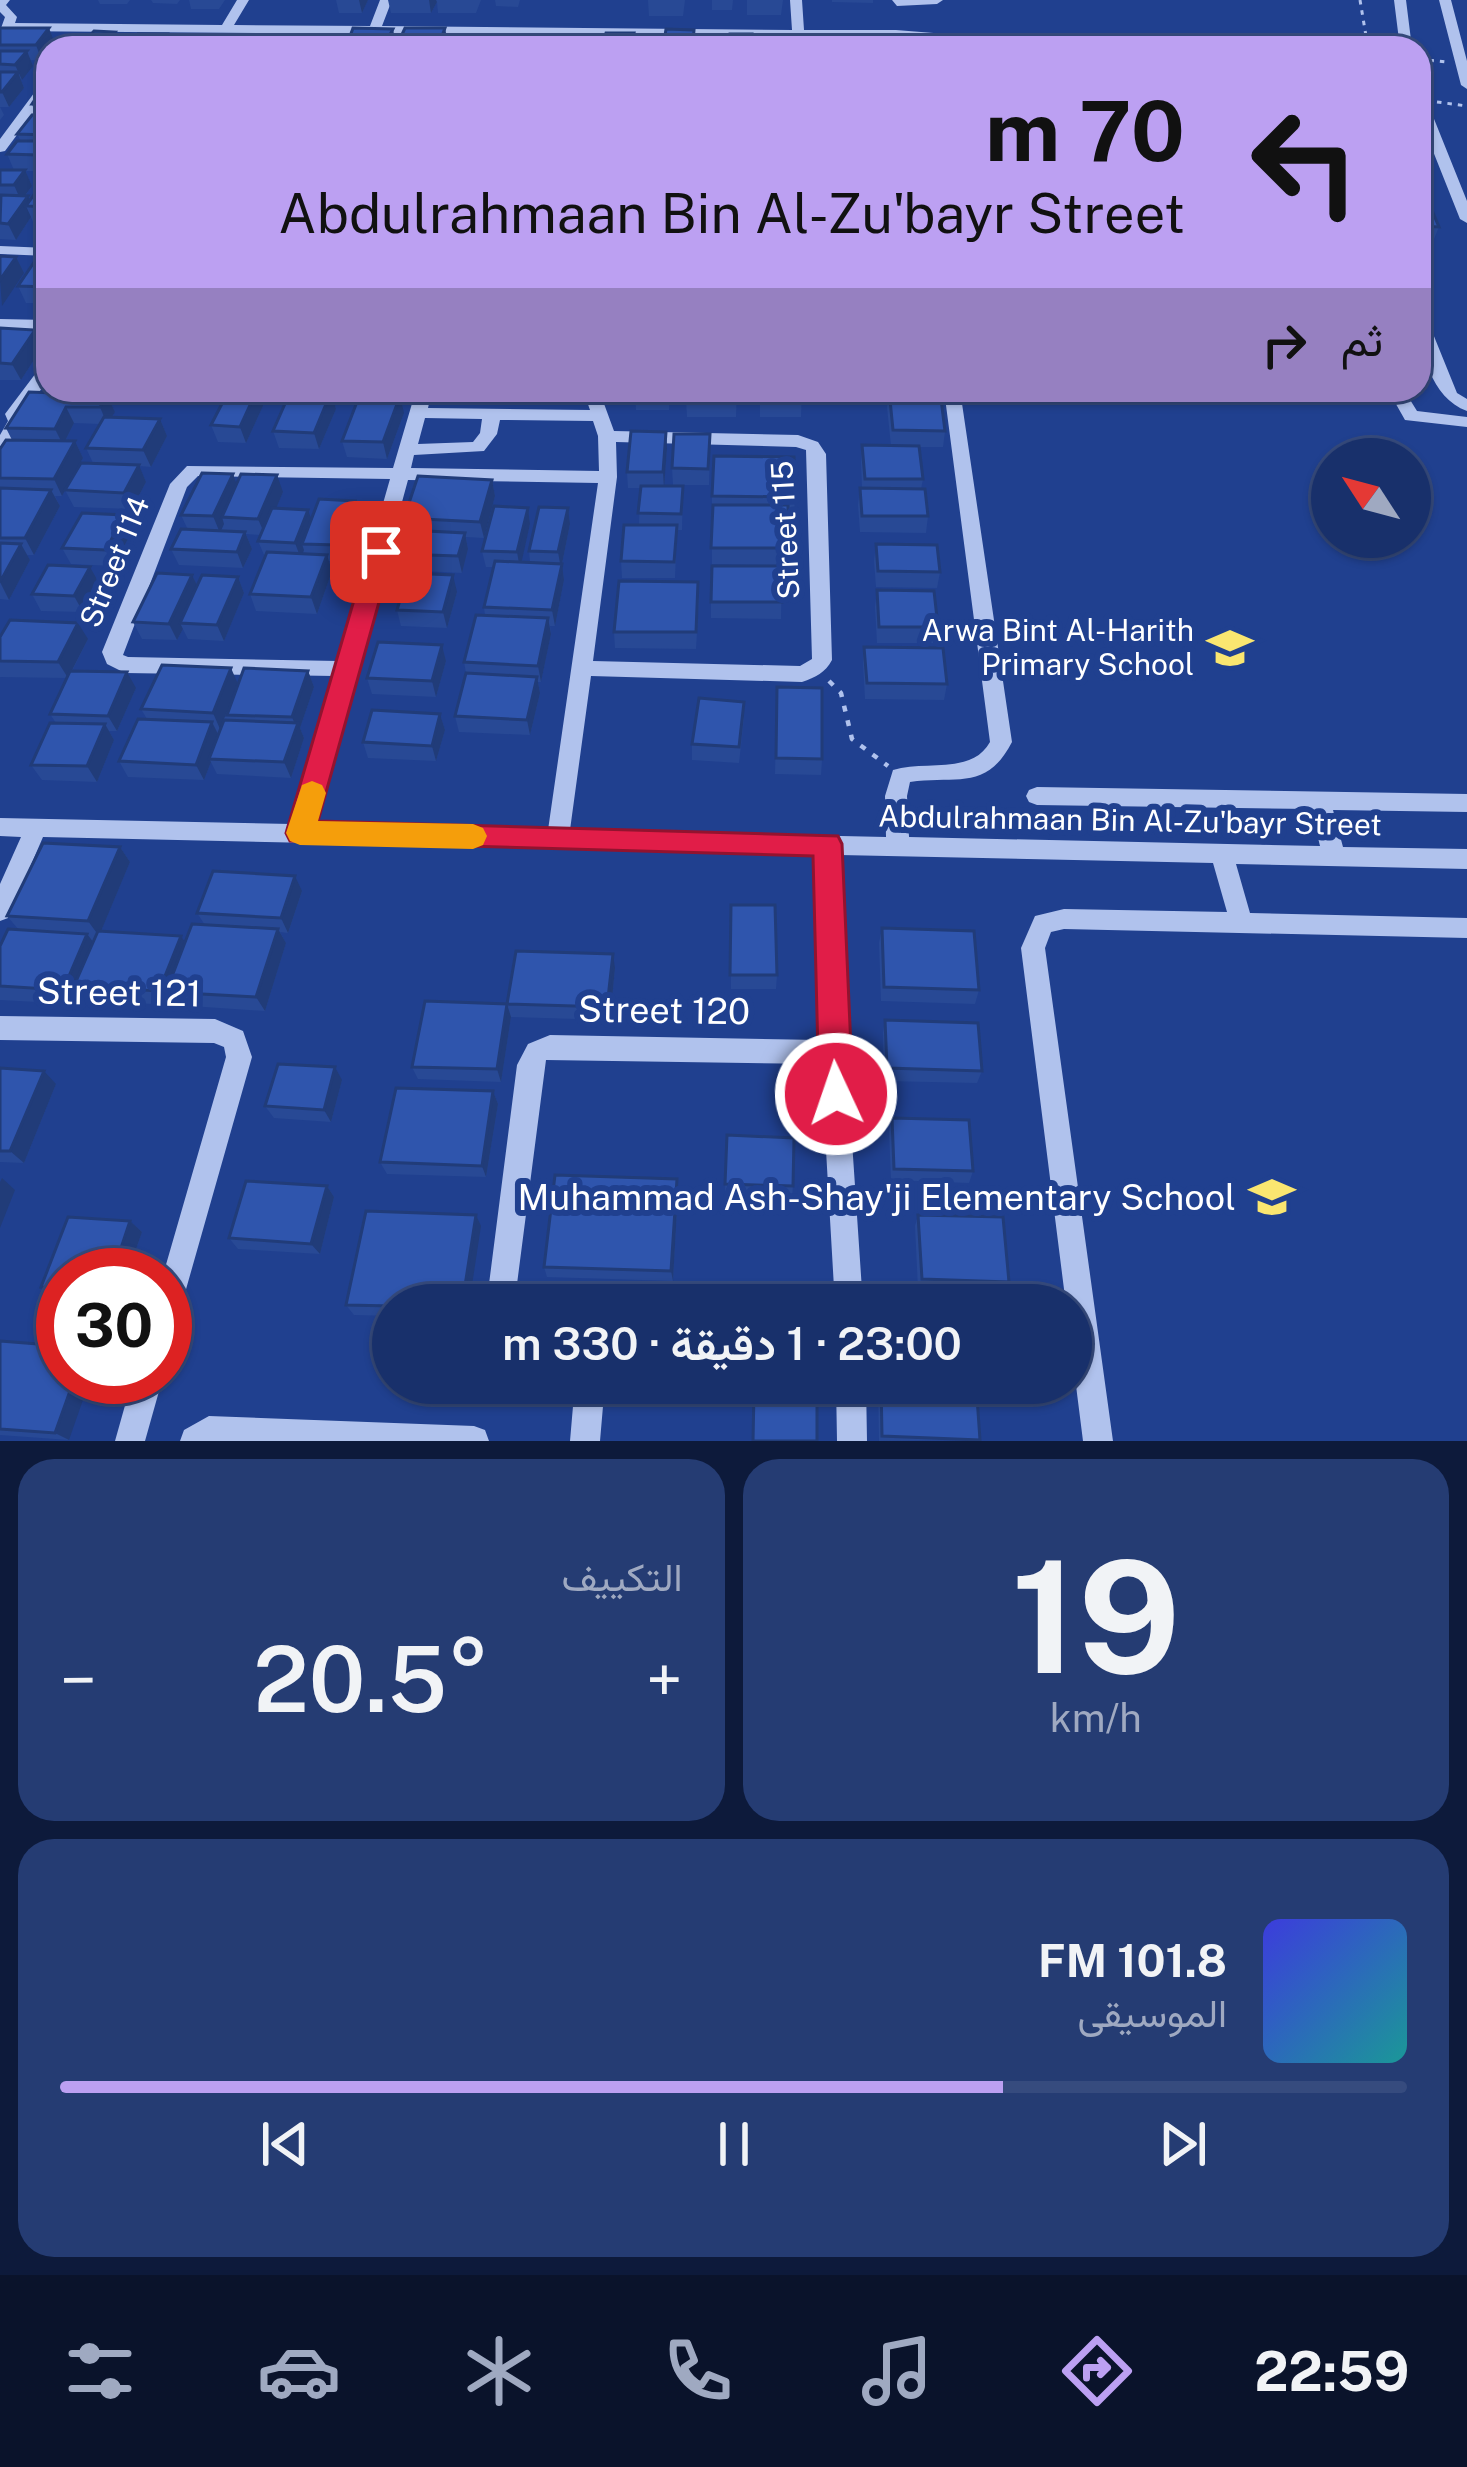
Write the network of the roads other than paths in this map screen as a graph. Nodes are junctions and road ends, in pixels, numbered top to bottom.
1 (4, 0) edge
2 (243, 0) edge
3 (386, 0) edge
4 (796, 0) edge
5 (937, 0) edge
6 (1400, 0) edge
7 (1445, 0) edge
8 (897, 1) edge
9 (2, 26) edge
10 (87, 28) junction
11 (226, 28) junction
12 (1452, 30) junction
13 (374, 31) junction
14 (509, 32) junction
15 (798, 34) junction
16 (896, 34) junction
17 (81, 36) edge
18 (508, 36) edge
19 (584, 36) edge
20 (751, 36) edge
21 (914, 36) edge
22 (1404, 36) edge
23 (1467, 44) edge
24 (1467, 85) edge
25 (36, 101) edge
26 (1431, 112) edge
27 (0, 148) edge
28 (1467, 220) edge
29 (0, 250) edge
30 (36, 252) edge
31 (0, 324) edge
32 (36, 325) edge
33 (1431, 345) edge
34 (36, 381) edge
35 (421, 402) edge
36 (595, 402) edge
37 (954, 402) edge
38 (1400, 402) edge
39 (7, 411) edge
40 (418, 413) junction
41 (1463, 413) edge
42 (492, 415) junction
43 (602, 426) junction
44 (0, 450) edge
45 (409, 450) junction
46 (403, 473) junction
47 (608, 477) junction
48 (581, 668) junction
49 (347, 669) junction
50 (1037, 796) dead end
51 (1320, 801) junction
52 (1467, 803) edge
53 (0, 827) edge
54 (36, 827) junction
55 (300, 833) junction
56 (558, 838) junction
57 (828, 844) junction
58 (898, 846) junction
59 (1222, 853) junction
60 (1334, 856) junction
61 (1467, 859) edge
62 (0, 911) edge
63 (1241, 921) junction
64 (1467, 928) edge
65 (0, 1028) edge
66 (833, 1052) junction
67 (185, 1248) edge
68 (503, 1284) edge
69 (849, 1284) edge
70 (140, 1404) edge
71 (588, 1404) edge
72 (851, 1404) edge
73 (130, 1441) edge
74 (195, 1441) edge
75 (474, 1441) edge
76 (585, 1441) edge
77 (852, 1441) edge
78 (1099, 1441) edge

1 - 9 street
2 - 11 street
3 - 13 street
4 - 15 street
5 - 8 street
6 - 22 street
7 - 12 street
8 - 16 street
9 - 10 street
10 - 11 street
10 - 17 street
11 - 13 street
12 - 23 street
12 - 24 street
13 - 14 street
14 - 18 street
14 - 19 street
15 - 16 street
15 - 20 street
16 - 21 street
25 - 27 street
26 - 28 street
29 - 30 street
31 - 32 street
33 - 41 street
34 - 39 street
35 - 40 street
36 - 43 street
37 - 58 street
38 - 41 street
39 - 44 street
40 - 42 street
40 - 45 street
42 - 43 street
42 - 45 street
43 - 47 street
43 - 48 street, Street 115
45 - 46 street
46 - 47 street, Street 114
46 - 49 street
46 - 49 street, Street 114
47 - 48 street
48 - 56 street
49 - 55 street
50 - 51 street
51 - 52 street
51 - 60 street
53 - 54 street, Abdulrahmaan Bin Al-Zu'bayr Street
54 - 55 street, Abdulrahmaan Bin Al-Zu'bayr Street
54 - 62 street
55 - 56 street, Abdulrahmaan Bin Al-Zu'bayr Street
56 - 57 street, Abdulrahmaan Bin Al-Zu'bayr Street
57 - 58 street, Abdulrahmaan Bin Al-Zu'bayr Street
57 - 66 street
58 - 59 street, Abdulrahmaan Bin Al-Zu'bayr Street
59 - 60 street, Abdulrahmaan Bin Al-Zu'bayr Street
59 - 63 street
60 - 61 street, Abdulrahmaan Bin Al-Zu'bayr Street
63 - 64 street
63 - 78 street
65 - 67 street, Street 121
66 - 68 street, Street 120
66 - 69 street
70 - 73 street
71 - 76 street
72 - 77 street
74 - 75 street

